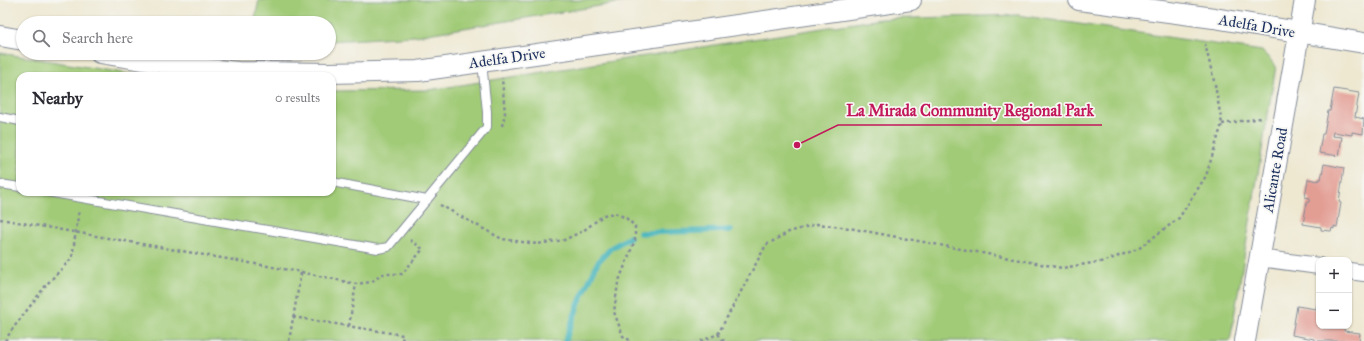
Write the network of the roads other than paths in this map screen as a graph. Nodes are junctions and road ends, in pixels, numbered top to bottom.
1 (911, 0) edge
2 (1079, 0) edge
3 (1305, 0) edge
4 (1155, 5) edge
5 (1299, 33) junction
6 (0, 36) edge
7 (16, 39) edge
8 (1364, 43) edge
9 (142, 60) edge
10 (491, 60) junction
11 (238, 72) edge
12 (336, 73) edge
13 (0, 117) edge
14 (16, 120) edge
15 (336, 183) edge
16 (0, 184) edge
17 (16, 187) edge
18 (70, 196) edge
19 (427, 200) junction
20 (1259, 258) junction
21 (1316, 266) edge
22 (1352, 271) edge
23 (1364, 273) edge
24 (1245, 341) edge

1 - 10 street, Adelfa Drive
2 - 4 street, Adelfa Drive
3 - 5 street, Alicante Road
4 - 5 street, Adelfa Drive
5 - 8 street, Adelfa Drive
5 - 20 street, Alicante Road
6 - 7 street
9 - 11 street, Adelfa Drive
10 - 12 street, Adelfa Drive
10 - 19 lane
13 - 14 lane
15 - 19 lane
16 - 17 lane
18 - 19 lane
20 - 21 street
20 - 24 street, Alicante Road
22 - 23 street

